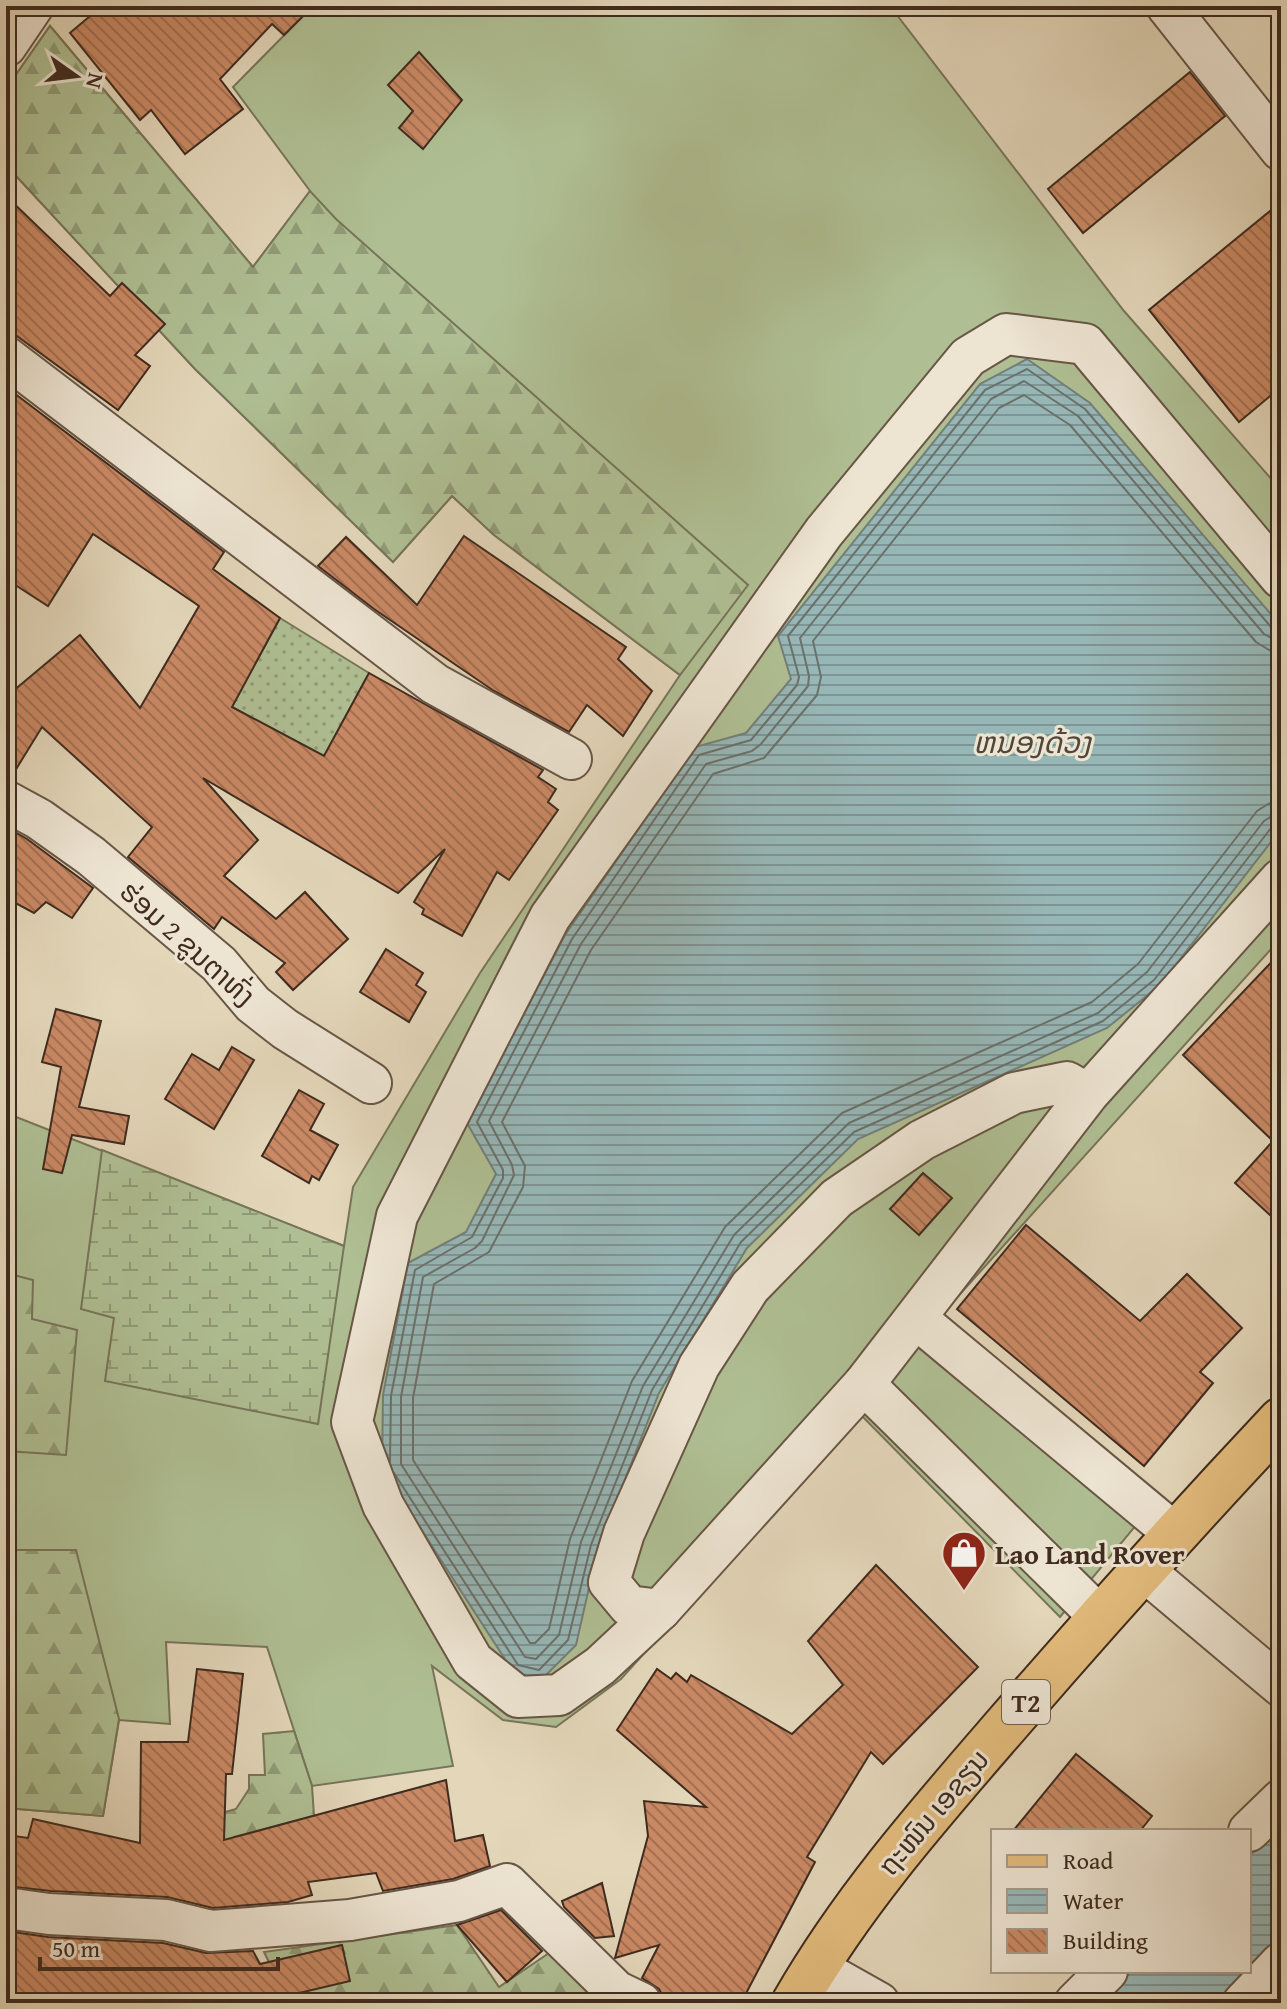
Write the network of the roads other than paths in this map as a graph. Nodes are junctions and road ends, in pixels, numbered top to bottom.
1 (33, 6) edge
2 (1167, 6) edge
3 (6, 46) edge
4 (1281, 150) edge
5 (6, 357) edge
6 (1281, 578) edge
7 (571, 759) dead end
8 (6, 801) edge
9 (1281, 879) edge
10 (371, 1083) dead end
11 (1088, 1094) junction
12 (917, 1319) junction
13 (864, 1384) junction
14 (1281, 1420) edge
15 (1174, 1533) junction
16 (1142, 1569) junction
17 (660, 1610) junction
18 (1100, 1617) junction
19 (1281, 1686) edge
20 (1281, 1800) edge
21 (1251, 1829) edge
22 (6, 1908) edge
23 (1281, 1963) edge
24 (1105, 1973) edge
25 (805, 1985) edge
26 (621, 1999) edge
27 (879, 2003) edge
28 (1075, 2003) edge
29 (1243, 2003) edge

1 - 3 street
2 - 4 street
5 - 7 street
6 - 17 street
8 - 10 street, ຮ່ອມ 2 ຂູນຕາທົ່ງ
9 - 11 street
11 - 12 street
11 - 17 street
12 - 13 street
12 - 15 street
13 - 17 street
13 - 18 street
14 - 15 main road, ຖະໜົນ ເອຊຽນ / T2
15 - 16 main road, ຖະໜົນ ເອຊຽນ / T2
16 - 18 main road, ຖະໜົນ ເອຊຽນ / T2
16 - 19 street
18 - 25 main road, ຖະໜົນ ເອຊຽນ / T2
20 - 21 street
22 - 26 street
23 - 29 street
24 - 28 street
25 - 27 street

